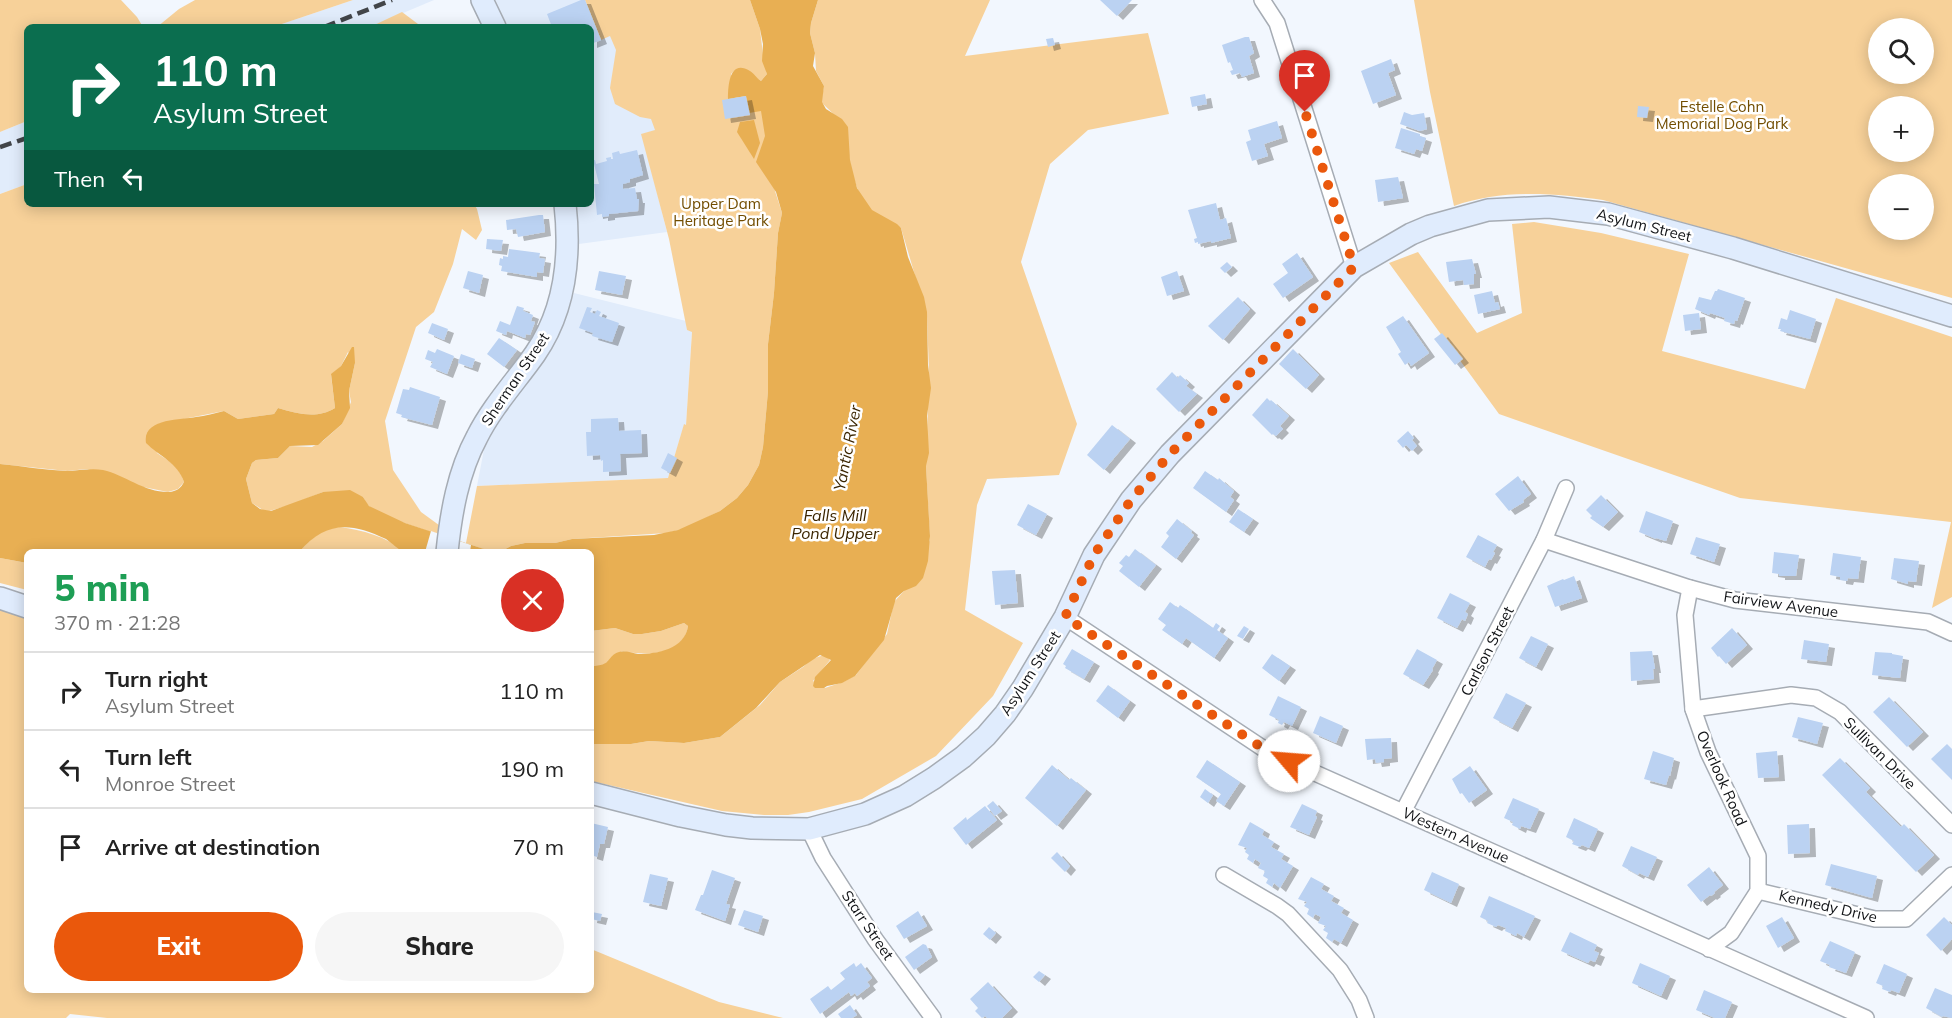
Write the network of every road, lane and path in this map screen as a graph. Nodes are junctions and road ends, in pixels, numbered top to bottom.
1 (482, 0) edge
2 (1262, 0) edge
3 (494, 24) edge
4 (565, 207) edge
5 (1354, 267) junction
6 (1952, 316) edge
7 (1566, 488) dead end
8 (1544, 540) junction
9 (448, 543) edge
10 (1690, 588) junction
11 (0, 598) edge
12 (24, 606) edge
13 (1065, 617) junction
14 (1952, 633) edge
15 (1693, 709) junction
16 (594, 795) edge
17 (1403, 812) junction
18 (1952, 825) edge
19 (809, 829) junction
20 (1952, 874) edge
21 (1224, 875) dead end
22 (1758, 891) junction
23 (1709, 949) junction
24 (933, 1018) edge
25 (1366, 1018) edge
26 (1866, 1018) edge

1 - 3 street
2 - 5 street
4 - 9 street, Sherman Street
5 - 6 street, Asylum Street
5 - 13 street, Asylum Street
7 - 8 street, Carlson Street
8 - 10 street, Fairview Avenue
8 - 17 street, Carlson Street
10 - 14 street, Fairview Avenue
10 - 15 street, Overlook Road
11 - 12 street
13 - 17 street, Western Avenue
13 - 19 street, Asylum Street
15 - 18 street, Sullivan Drive
15 - 22 street, Overlook Road
16 - 19 street, Asylum Street
17 - 23 street, Western Avenue
19 - 24 street, Starr Street
20 - 22 street, Kennedy Drive
21 - 25 street
22 - 23 street
23 - 26 street, Western Avenue

